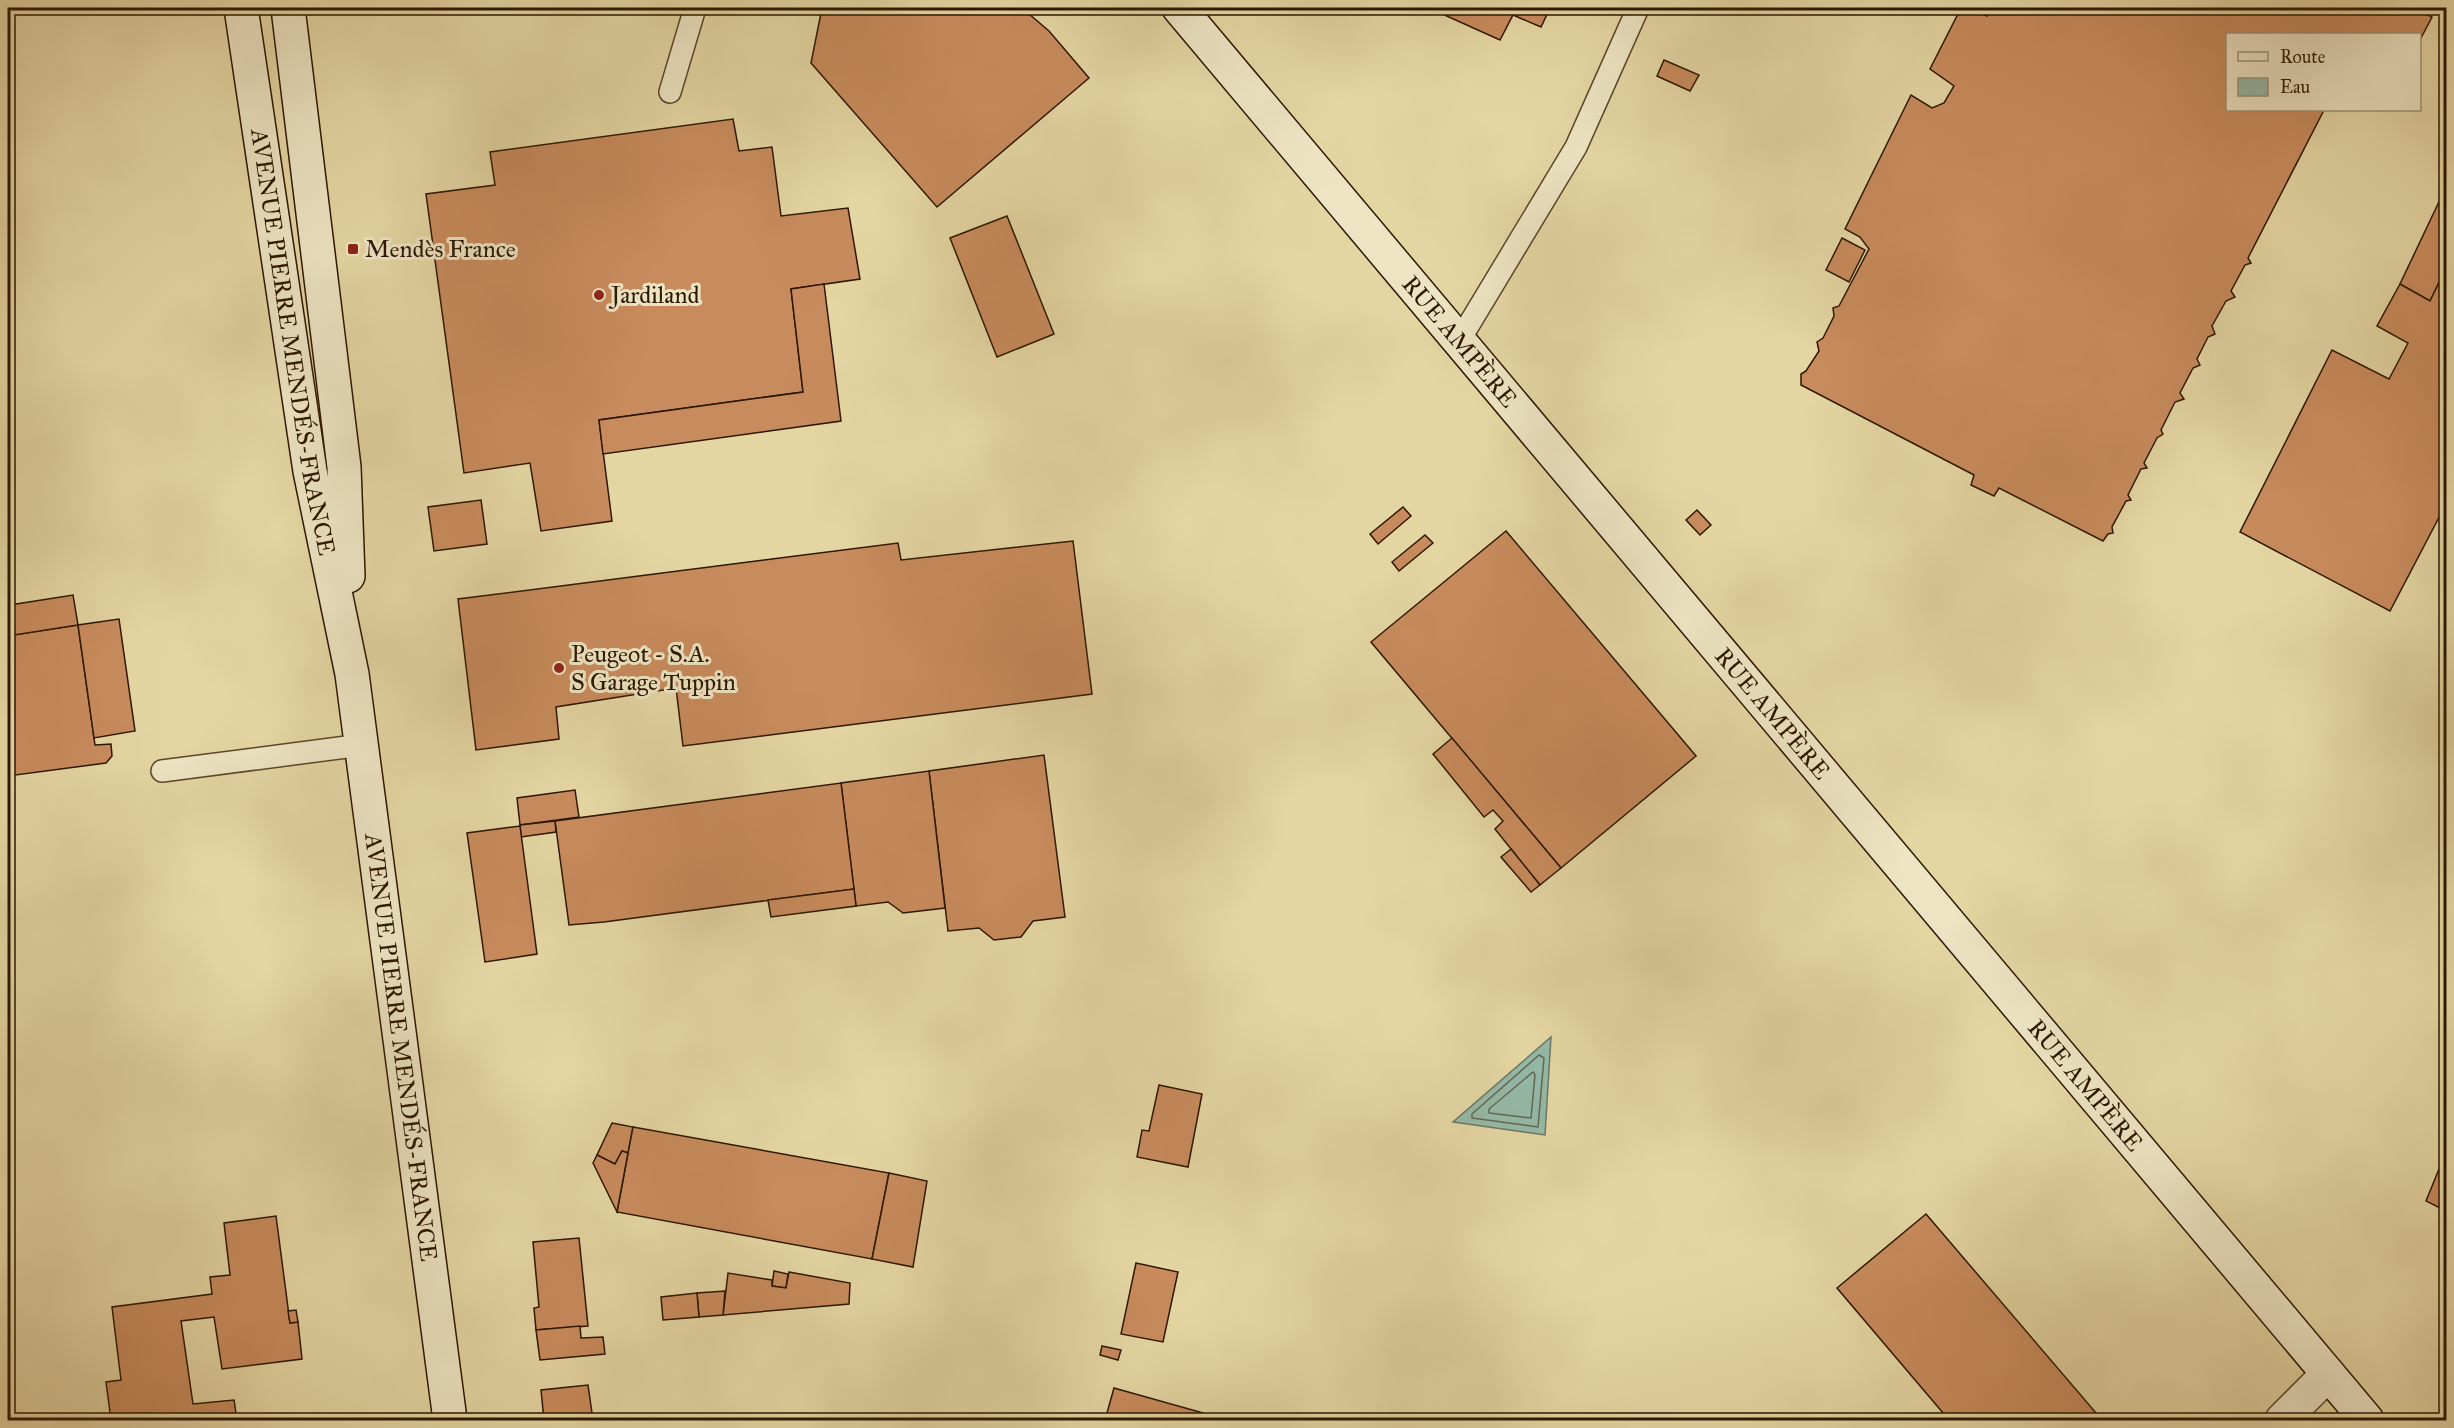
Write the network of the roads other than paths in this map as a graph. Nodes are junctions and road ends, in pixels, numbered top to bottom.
1 (241, 8) edge
2 (288, 8) edge
3 (694, 8) edge
4 (1179, 8) edge
5 (1638, 8) edge
6 (670, 92) dead end
7 (1460, 341) junction
8 (352, 674) junction
9 (362, 745) junction
10 (162, 771) dead end
11 (2328, 1374) junction
12 (450, 1420) edge
13 (2282, 1420) edge
14 (2367, 1420) edge

1 - 8 main road, AVENUE PIERRE MENDÉS-FRANCE
2 - 8 main road, AVENUE PIERRE MENDÉS-FRANCE
3 - 6 lane
4 - 7 main road, RUE AMPÈRE
5 - 7 lane
7 - 11 main road, RUE AMPÈRE
8 - 9 main road, AVENUE PIERRE MENDÉS-FRANCE
9 - 10 lane
9 - 12 main road, AVENUE PIERRE MENDÉS-FRANCE
11 - 13 main road
11 - 14 main road, RUE AMPÈRE

